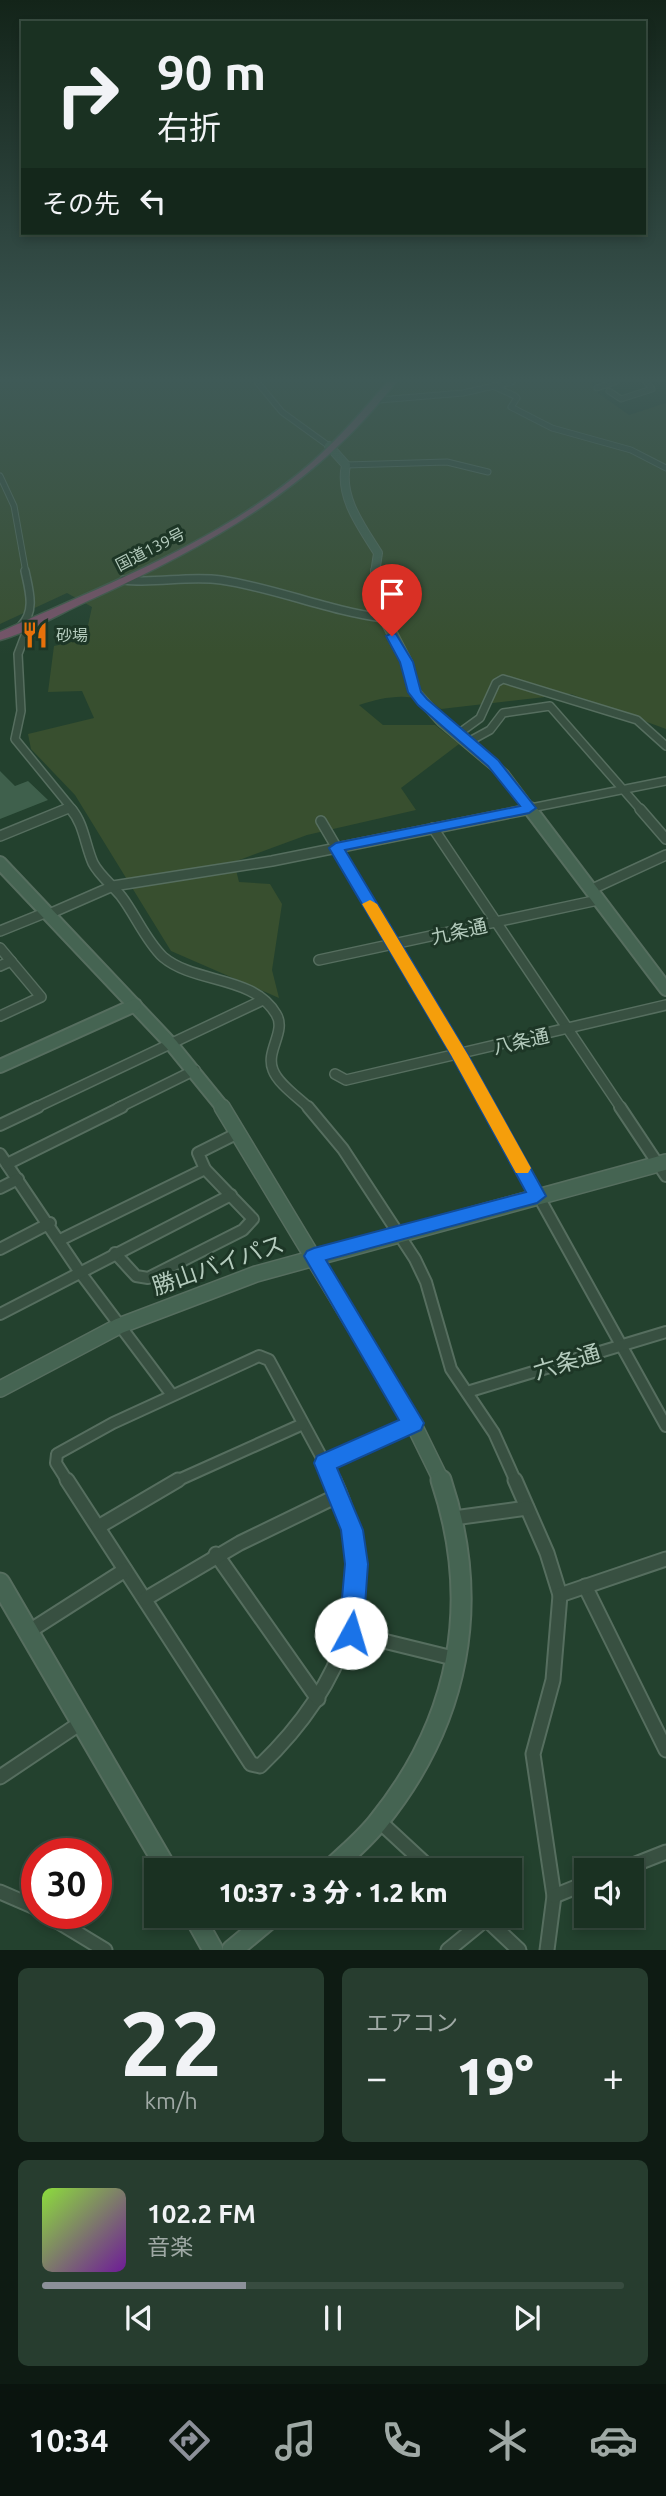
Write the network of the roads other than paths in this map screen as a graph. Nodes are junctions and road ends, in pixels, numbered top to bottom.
1 (296, 473) edge
2 (299, 473) edge
3 (344, 473) edge
4 (0, 476) edge
5 (124, 580) junction
6 (383, 618) junction
7 (24, 623) junction
8 (0, 630) edge
9 (0, 636) edge
10 (458, 734) junction
11 (468, 742) junction
12 (666, 746) edge
13 (666, 781) edge
14 (622, 790) junction
15 (70, 807) junction
16 (529, 808) junction
17 (321, 821) dead end
18 (433, 828) junction
19 (0, 835) edge
20 (666, 839) edge
21 (336, 848) junction
22 (666, 855) edge
23 (0, 863) edge
24 (113, 886) junction
25 (590, 890) junction
26 (598, 900) junction
27 (48, 913) junction
28 (496, 923) junction
29 (0, 931) edge
30 (394, 946) junction
31 (0, 948) edge
32 (319, 960) dead end
33 (11, 961) junction
34 (0, 966) edge
35 (666, 989) edge
36 (263, 1000) junction
37 (135, 1005) junction
38 (666, 1005) edge
39 (0, 1016) edge
40 (569, 1030) junction
41 (171, 1044) junction
42 (460, 1055) junction
43 (0, 1066) edge
44 (195, 1070) junction
45 (335, 1074) dead end
46 (0, 1125) edge
47 (238, 1133) junction
48 (0, 1154) edge
49 (7, 1164) junction
50 (663, 1167) edge
51 (205, 1169) junction
52 (18, 1179) junction
53 (0, 1188) edge
54 (231, 1195) junction
55 (537, 1196) junction
56 (50, 1223) junction
57 (398, 1234) junction
58 (60, 1240) junction
59 (0, 1249) edge
60 (115, 1253) junction
61 (314, 1256) junction
62 (79, 1271) junction
63 (0, 1314) edge
64 (120, 1325) junction
65 (666, 1332) edge
66 (621, 1345) junction
67 (0, 1389) edge
68 (467, 1392) junction
69 (172, 1395) junction
70 (413, 1423) junction
71 (303, 1424) junction
72 (666, 1426) edge
73 (324, 1463) junction
74 (339, 1495) junction
75 (527, 1508) junction
76 (454, 1518) junction
77 (98, 1527) junction
78 (216, 1554) junction
79 (666, 1559) edge
80 (125, 1570) junction
81 (0, 1583) edge
82 (585, 1586) junction
83 (560, 1595) junction
84 (145, 1599) junction
85 (28, 1632) junction
86 (351, 1633) junction
87 (459, 1659) junction
88 (318, 1699) junction
89 (82, 1722) junction
90 (666, 1750) edge
91 (0, 1777) edge
92 (379, 1822) junction
93 (666, 1852) edge
94 (160, 1858) edge
95 (342, 1858) edge
96 (419, 1858) edge
97 (644, 1861) edge
98 (574, 1888) edge
99 (0, 1892) edge
100 (554, 1896) junction
101 (21, 1901) edge
102 (201, 1928) edge
103 (259, 1928) edge
104 (472, 1928) edge
105 (496, 1928) edge
106 (70, 1929) edge
107 (105, 1950) edge
108 (214, 1950) edge
109 (232, 1950) edge
110 (448, 1950) edge
111 (519, 1950) edge
112 (547, 1950) edge

1 - 7 highway, 国道139号
2 - 5 highway, 国道139号
3 - 6 street
4 - 7 street
5 - 6 street
5 - 7 highway, 国道139号
6 - 10 street
7 - 8 highway, 国道139号
7 - 9 highway, 国道139号
7 - 15 street
10 - 11 street
10 - 12 street
11 - 14 street
11 - 16 street
13 - 14 street
14 - 16 street
14 - 20 street
15 - 19 street
15 - 24 street
16 - 18 street
16 - 25 street
17 - 21 street
18 - 21 street
18 - 28 street
21 - 24 street
21 - 30 street
22 - 25 street
23 - 27 street
24 - 27 street
24 - 36 street
25 - 26 street
26 - 28 street, 九条通
26 - 35 street
27 - 29 street
27 - 37 street
28 - 30 street, 九条通
28 - 40 street
30 - 32 street, 九条通
30 - 42 street
31 - 33 street
33 - 34 street
33 - 39 street
36 - 41 street
36 - 57 street
37 - 41 street
37 - 43 street
38 - 40 street, 八条通
40 - 42 street, 八条通
40 - 50 street
41 - 44 street
41 - 46 street
42 - 45 street, 八条通
42 - 55 street
44 - 47 street
44 - 49 street
47 - 51 street
47 - 61 street
48 - 49 street
49 - 52 street
50 - 55 street, 勝山バイパス
51 - 54 street
51 - 58 street
52 - 53 street
52 - 56 street
54 - 60 street
54 - 60 street
55 - 57 street, 勝山バイパス
55 - 66 street
56 - 58 street
56 - 59 street
57 - 61 street, 勝山バイパス
57 - 68 street
58 - 62 street
60 - 62 street
61 - 64 street, 勝山バイパス
61 - 70 street
62 - 63 street
62 - 64 street
64 - 67 street, 勝山バイパス
64 - 69 street
65 - 66 street, 六条通
66 - 68 street, 六条通
66 - 72 street
68 - 75 street
69 - 71 street
69 - 77 street
70 - 73 street
70 - 76 street
71 - 73 street
71 - 77 street
73 - 74 street
74 - 78 street
74 - 86 street
75 - 76 street
75 - 83 street
76 - 87 street
77 - 80 street
78 - 84 street
78 - 88 street
79 - 82 street
80 - 84 street
80 - 85 street
81 - 85 street
82 - 83 street
82 - 90 street
83 - 100 street
84 - 88 street
85 - 89 street
86 - 87 street
86 - 88 street
87 - 92 street
89 - 91 street
89 - 94 street
92 - 95 street
92 - 96 street
93 - 97 street
98 - 100 street
99 - 101 street
100 - 112 street
102 - 108 street
103 - 109 street
104 - 110 street
105 - 111 street
106 - 107 street

